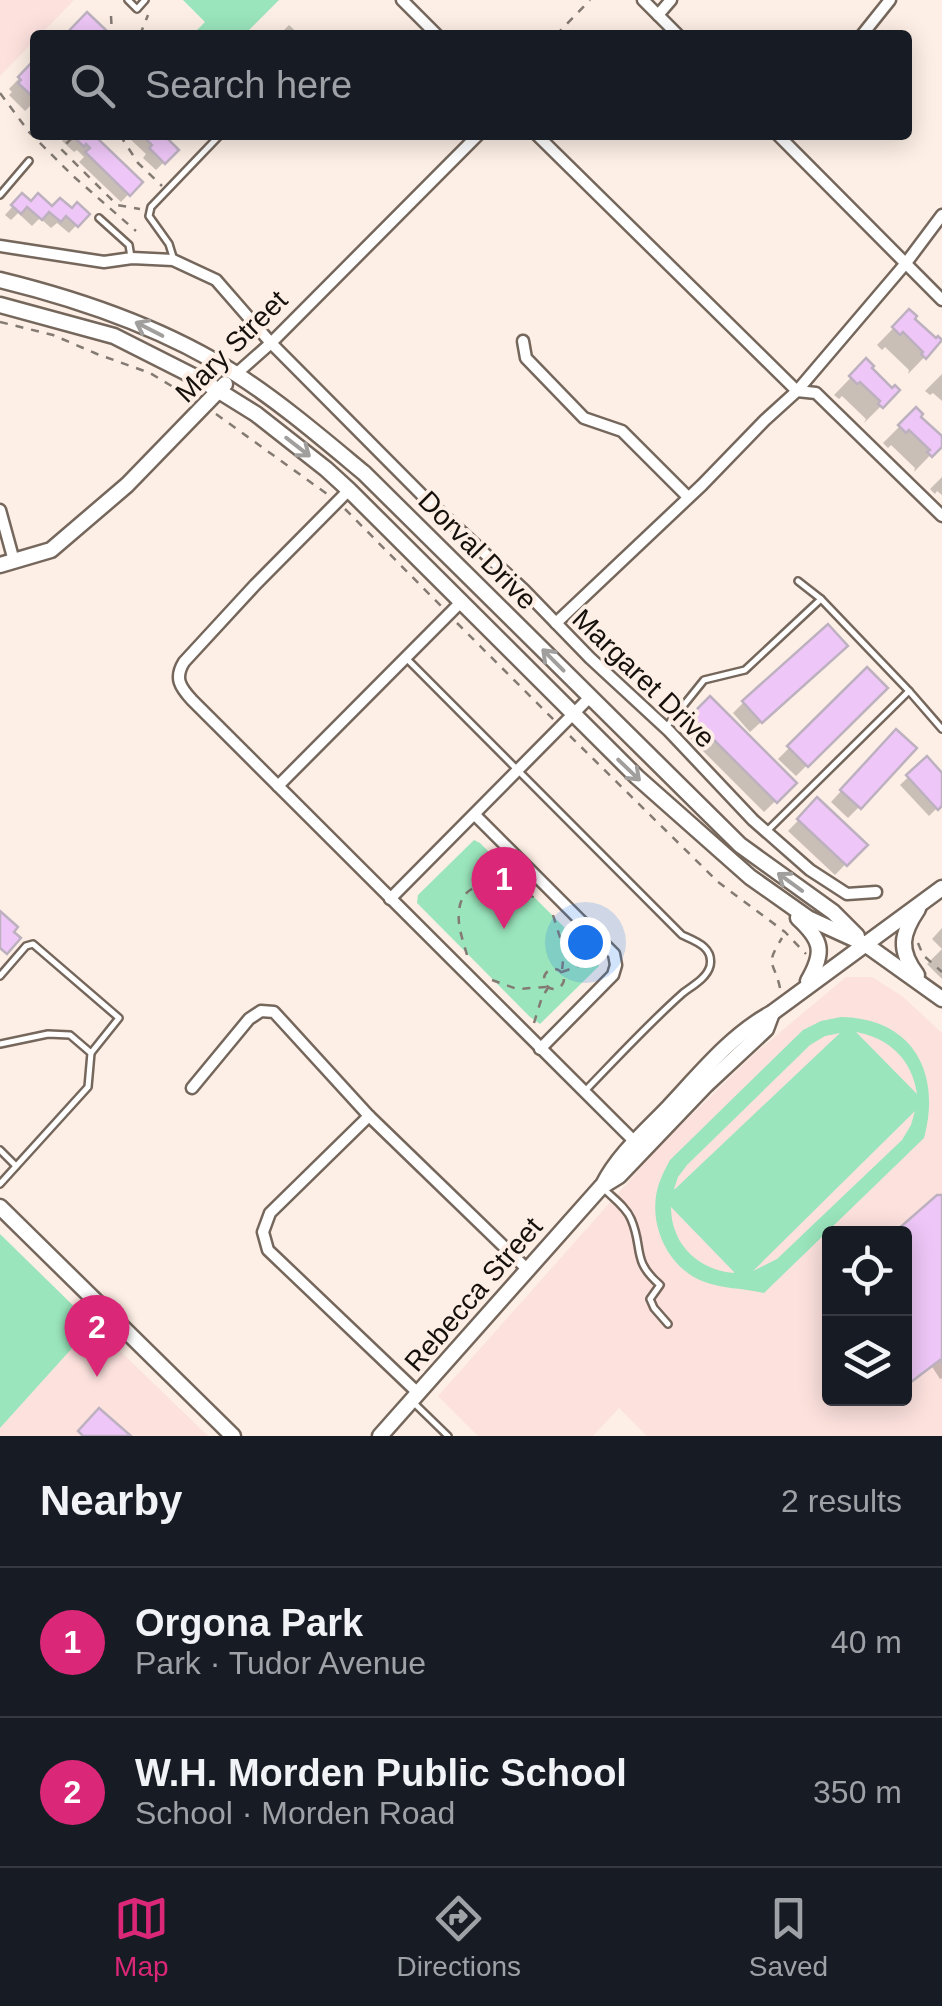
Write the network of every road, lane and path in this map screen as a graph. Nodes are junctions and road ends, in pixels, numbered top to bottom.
1 (128, 0) edge
2 (145, 0) edge
3 (402, 0) edge
4 (590, 0) edge
5 (643, 0) edge
6 (671, 0) edge
7 (890, 0) edge
8 (148, 15) dead end
9 (112, 16) dead end
10 (658, 16) junction
11 (112, 30) edge
12 (142, 30) edge
13 (432, 30) edge
14 (561, 30) edge
15 (673, 30) edge
16 (866, 30) edge
17 (0, 93) edge
18 (29, 132) edge
19 (37, 140) edge
20 (70, 140) edge
21 (123, 140) edge
22 (215, 140) edge
23 (473, 140) edge
24 (543, 140) edge
25 (784, 140) edge
26 (29, 161) dead end
27 (166, 190) junction
28 (0, 194) edge
29 (142, 209) dead end
30 (942, 215) edge
31 (99, 218) dead end
32 (136, 231) dead end
33 (0, 246) edge
34 (132, 258) junction
35 (172, 260) junction
36 (906, 264) junction
37 (0, 280) edge
38 (942, 300) edge
39 (0, 305) edge
40 (0, 322) edge
41 (522, 341) dead end
42 (270, 343) junction
43 (236, 374) junction
44 (220, 389) junction
45 (796, 391) junction
46 (204, 406) junction
47 (349, 490) junction
48 (328, 495) dead end
49 (688, 497) junction
50 (0, 510) edge
51 (347, 511) dead end
52 (942, 516) edge
53 (7, 563) edge
54 (798, 581) dead end
55 (821, 599) junction
56 (462, 602) junction
57 (442, 606) dead end
58 (457, 622) dead end
59 (556, 623) junction
60 (406, 658) junction
61 (909, 691) junction
62 (590, 697) junction
63 (574, 715) junction
64 (554, 720) dead end
65 (665, 728) junction
66 (942, 729) edge
67 (569, 735) dead end
68 (519, 771) junction
69 (278, 786) junction
70 (475, 814) junction
71 (767, 831) junction
72 (942, 888) edge
73 (876, 892) dead end
74 (390, 899) junction
75 (537, 899) dead end
76 (926, 899) junction
77 (780, 900) junction
78 (553, 915) dead end
79 (782, 938) dead end
80 (818, 943) junction
81 (911, 943) dead end
82 (865, 944) junction
83 (466, 955) dead end
84 (605, 964) dead end
85 (561, 972) junction
86 (942, 972) edge
87 (0, 976) edge
88 (492, 980) dead end
89 (548, 986) junction
90 (927, 987) junction
91 (780, 988) dead end
92 (799, 993) junction
93 (942, 999) edge
94 (772, 1013) junction
95 (534, 1023) dead end
96 (0, 1044) edge
97 (540, 1048) junction
98 (91, 1054) junction
99 (192, 1088) dead end
100 (584, 1092) junction
101 (369, 1116) junction
102 (635, 1142) junction
103 (0, 1150) edge
104 (16, 1166) junction
105 (0, 1184) edge
106 (602, 1186) junction
107 (0, 1207) edge
108 (527, 1269) junction
109 (668, 1324) dead end
110 (415, 1397) junction
111 (233, 1436) edge
112 (380, 1436) edge
113 (448, 1436) edge

1 - 2 lane
3 - 13 street
4 - 14 path
5 - 10 street
6 - 10 street
7 - 16 street
8 - 12 path
9 - 11 path
10 - 15 street
17 - 18 path
19 - 32 path
20 - 29 path
21 - 27 path
22 - 27 lane
23 - 42 street, Mary Street
24 - 45 street
25 - 36 street
26 - 28 lane
27 - 35 lane
30 - 36 street
31 - 34 lane
33 - 34 street, Margaret Drive
34 - 35 street, Margaret Drive
35 - 42 street, Margaret Drive
36 - 38 street
36 - 45 street
43 -> 37 main road, Dorval Drive
39 - 44 main road, Dorval Drive
40 - 46 path
41 - 49 street
42 - 43 street, Mary Street
42 - 59 street, Margaret Drive
43 - 44 main road, Mary Street
62 -> 43 main road, Dorval Drive
44 - 46 main road, Mary Street
44 -> 47 main road, Dorval Drive
45 - 49 street
45 - 52 street
46 - 48 path
46 - 53 main road, Mary Street
47 - 56 main road, Dorval Drive
47 - 69 street
49 - 59 street
50 - 53 street
51 - 57 path
54 - 55 lane
55 - 61 lane
55 - 65 lane
56 - 60 street
56 - 63 main road, Dorval Drive
58 - 64 path
59 - 65 street, Margaret Drive
60 - 68 lane
60 - 69 street
61 - 66 lane
61 - 71 lane
62 - 63 street
82 -> 62 main road, Dorval Drive
63 - 68 street
63 -> 77 main road, Dorval Drive
65 - 71 street, Margaret Drive
67 - 80 path
68 - 70 street
68 - 100 lane
69 - 74 street
70 - 74 street
70 - 97 street
71 - 73 street, Margaret Drive
72 - 76 main road, Rebecca Street
74 - 97 street
75 - 83 path
76 - 82 main road, Rebecca Street
76 - 90 main road
77 - 80 main road
77 - 82 main road, Dorval Drive
78 - 85 path
79 - 91 path
80 - 92 main road
81 - 86 path
82 - 90 main road, Dorval Drive
82 - 92 main road, Rebecca Street
84 - 85 path
85 - 89 path
85 - 89 path
87 - 98 lane
88 - 89 path
89 - 95 path
90 - 93 main road, Dorval Drive
92 - 94 main road, Rebecca Street
94 - 102 main road, Rebecca Street
94 - 106 main road, Rebecca Street
96 - 98 lane
97 - 100 street
98 - 104 lane
99 - 101 street
100 - 102 street
101 - 108 street
101 - 110 street
102 - 106 main road, Rebecca Street
103 - 104 lane
104 - 105 lane
106 - 108 main road, Rebecca Street
106 - 109 lane
107 - 111 main road
108 - 110 main road, Rebecca Street
110 - 112 main road, Rebecca Street
110 - 113 lane

